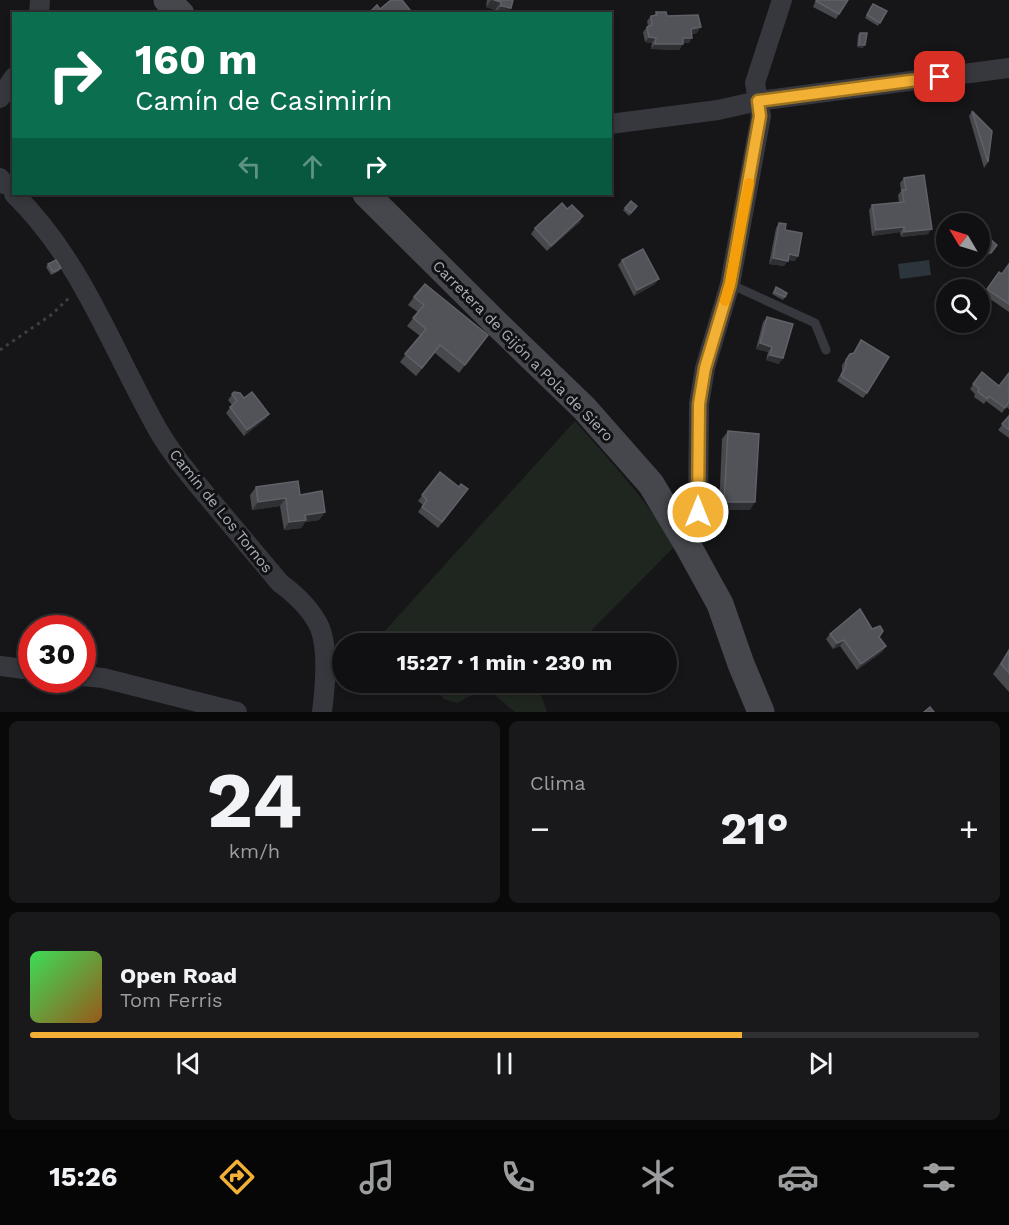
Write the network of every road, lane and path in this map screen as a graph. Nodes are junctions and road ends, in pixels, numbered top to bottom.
1 (167, 0) edge
2 (782, 0) edge
3 (179, 12) edge
4 (1009, 68) edge
5 (12, 79) edge
6 (0, 98) edge
7 (758, 101) junction
8 (612, 124) edge
9 (15, 195) edge
10 (367, 195) edge
11 (82, 283) junction
12 (730, 284) junction
13 (0, 350) edge
14 (826, 350) dead end
15 (680, 532) junction
16 (0, 666) edge
17 (18, 668) edge
18 (96, 677) edge
19 (237, 712) edge
20 (322, 712) edge
21 (761, 712) edge

1 - 3 street
2 - 7 street
4 - 7 street
5 - 6 street
7 - 8 street
7 - 12 street
9 - 11 street, Camín de Los Tornos
10 - 15 street, Carretera de Gijón a Pola de Siero
11 - 13 path
11 - 20 street, Camín de Los Tornos
12 - 14 lane
12 - 15 street
15 - 21 street, Carretera de Gijón a Pola de Siero
16 - 17 street
18 - 19 street

